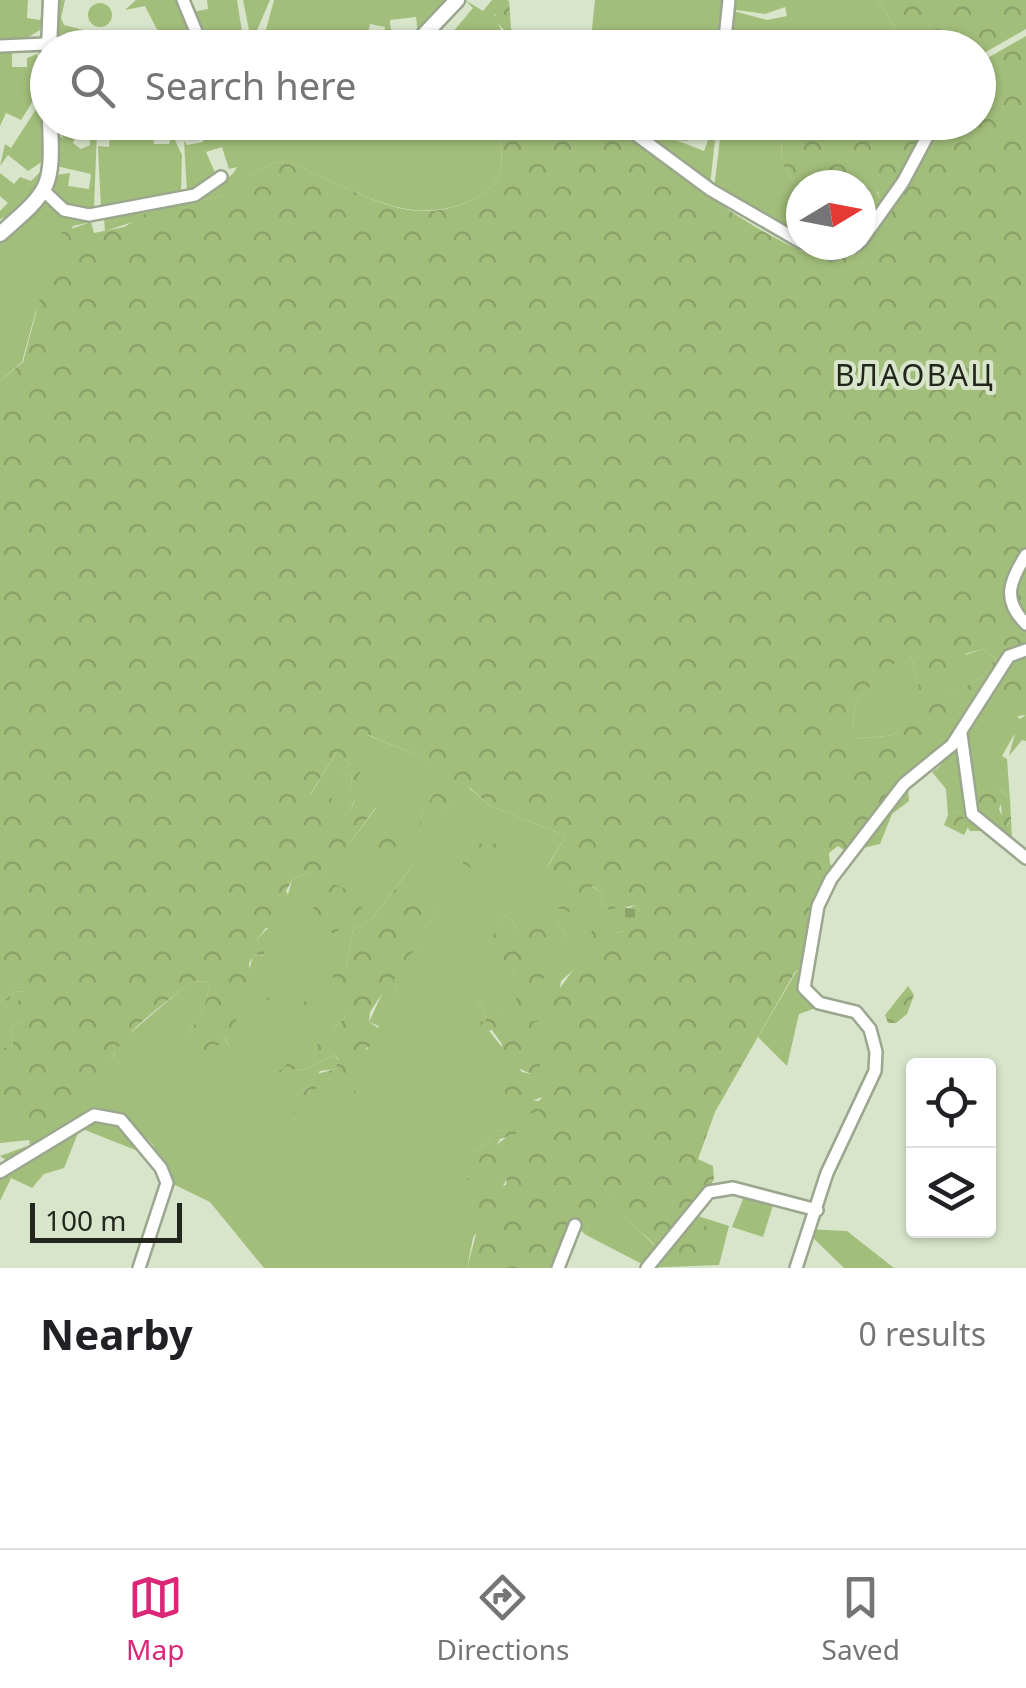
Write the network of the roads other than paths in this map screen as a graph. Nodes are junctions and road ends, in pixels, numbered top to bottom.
1 (51, 0) edge
2 (184, 0) edge
3 (457, 0) edge
4 (728, 0) edge
5 (48, 30) edge
6 (196, 30) edge
7 (429, 30) edge
8 (726, 30) edge
9 (30, 45) edge
10 (0, 46) edge
11 (51, 140) edge
12 (643, 140) edge
13 (925, 140) edge
14 (221, 178) dead end
15 (45, 192) junction
16 (876, 216) edge
17 (786, 233) edge
18 (0, 234) edge
19 (1026, 555) edge
20 (1026, 624) edge
21 (1026, 650) edge
22 (961, 734) junction
23 (1026, 858) edge
24 (0, 1172) edge
25 (817, 1210) junction
26 (575, 1225) dead end
27 (139, 1268) edge
28 (558, 1268) edge
29 (646, 1268) edge
30 (796, 1268) edge

1 - 5 street
2 - 6 street
3 - 7 street
4 - 8 street
9 - 10 street
11 - 15 street
12 - 17 street
13 - 16 street
14 - 15 street
15 - 18 street
19 - 20 street
21 - 22 street
22 - 23 street
22 - 25 street
24 - 27 street
25 - 29 street
25 - 30 street
26 - 28 street

